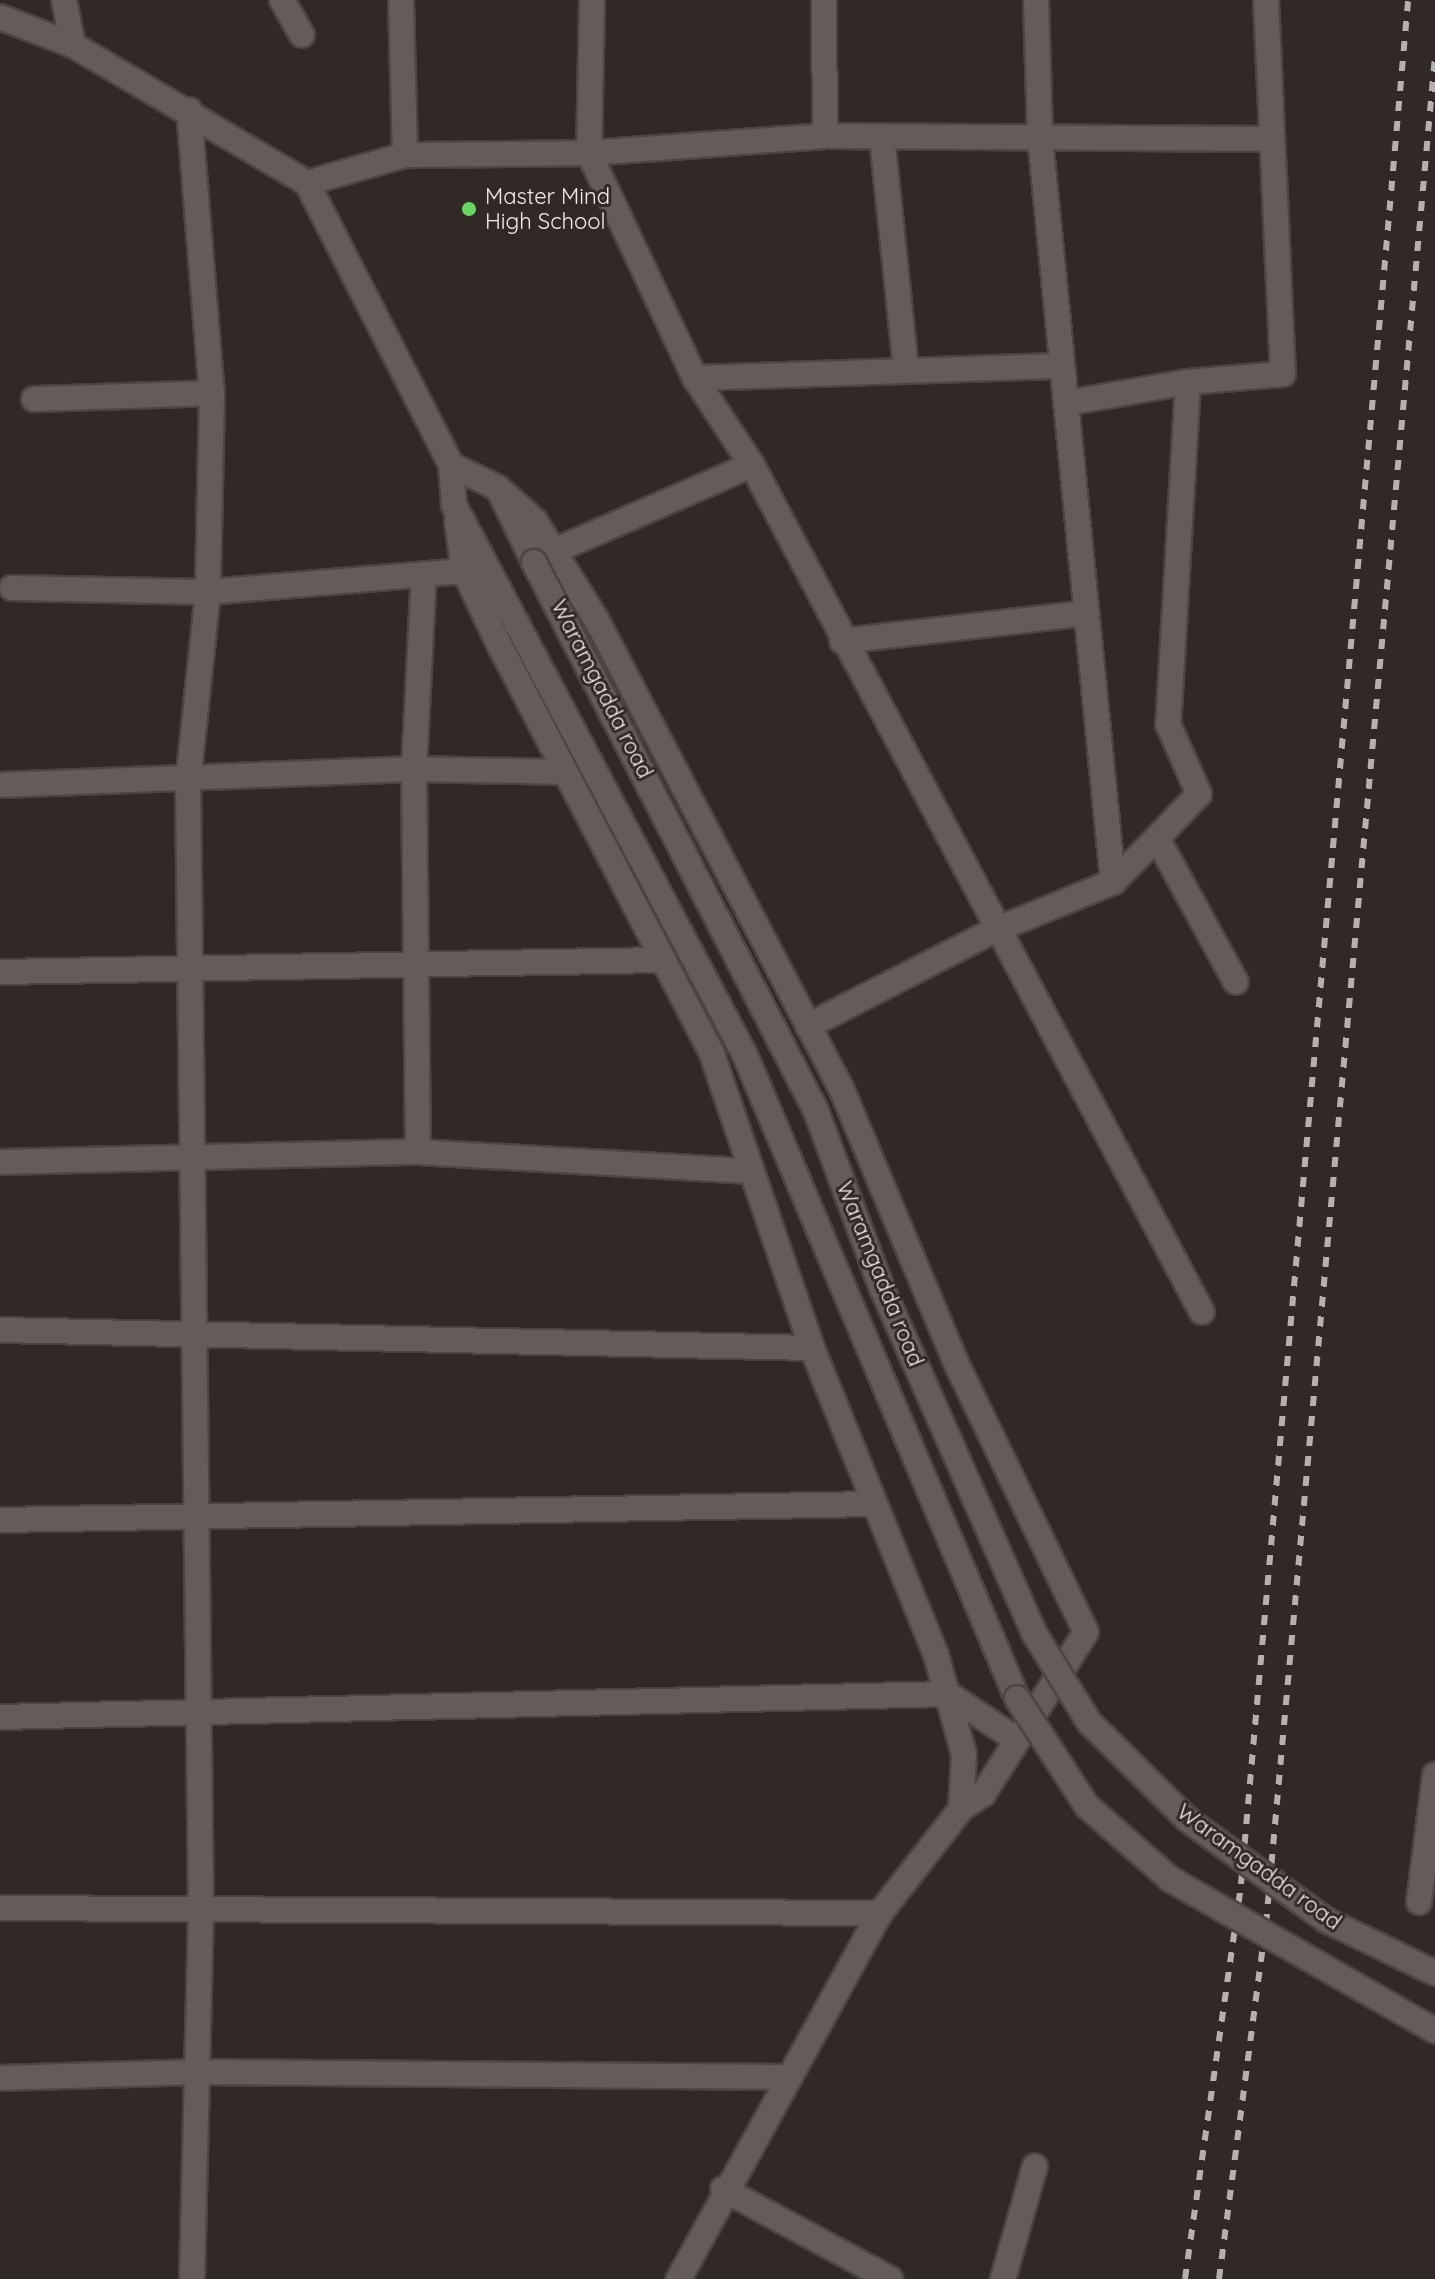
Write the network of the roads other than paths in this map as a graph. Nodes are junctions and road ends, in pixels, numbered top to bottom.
1 (64, 0) edge
2 (282, 0) edge
3 (401, 0) edge
4 (592, 0) edge
5 (824, 0) edge
6 (1036, 0) edge
7 (1266, 0) edge
8 (0, 17) edge
9 (302, 35) dead end
10 (73, 45) junction
11 (189, 110) junction
12 (825, 136) junction
13 (882, 137) junction
14 (1040, 137) junction
15 (1271, 139) junction
16 (589, 153) junction
17 (405, 155) junction
18 (307, 183) junction
19 (1062, 366) junction
20 (906, 371) junction
21 (695, 378) junction
22 (1188, 382) junction
23 (212, 393) junction
24 (34, 399) dead end
25 (1066, 403) junction
26 (451, 465) junction
27 (752, 465) junction
28 (454, 505) junction
29 (544, 557) junction
30 (464, 571) junction
31 (424, 574) junction
32 (12, 588) dead end
33 (208, 592) junction
34 (1086, 613) junction
35 (842, 641) junction
36 (414, 769) junction
37 (565, 772) junction
38 (188, 782) junction
39 (0, 785) edge
40 (1157, 838) junction
41 (1113, 882) junction
42 (993, 931) junction
43 (663, 960) junction
44 (412, 964) junction
45 (187, 969) junction
46 (0, 972) edge
47 (1236, 982) dead end
48 (808, 1026) junction
49 (418, 1152) junction
50 (191, 1158) junction
51 (0, 1162) edge
52 (749, 1171) junction
53 (1202, 1312) dead end
54 (0, 1330) edge
55 (190, 1332) junction
56 (812, 1348) junction
57 (874, 1504) junction
58 (195, 1519) junction
59 (0, 1520) edge
60 (948, 1694) junction
61 (195, 1715) junction
62 (0, 1717) edge
63 (1017, 1740) junction
64 (1435, 1775) edge
65 (961, 1809) junction
66 (1419, 1902) dead end
67 (0, 1908) edge
68 (201, 1910) junction
69 (880, 1913) junction
70 (1435, 1973) edge
71 (1435, 2031) edge
72 (199, 2072) junction
73 (788, 2077) junction
74 (0, 2078) edge
75 (1035, 2166) dead end
76 (723, 2189) junction
77 (192, 2279) edge
78 (679, 2279) edge
79 (890, 2279) edge
80 (1003, 2279) edge

1 - 10 street
2 - 9 street
3 - 17 street
4 - 16 street
5 - 12 street
6 - 14 street
7 - 15 street
8 - 10 street
10 - 11 street
11 - 18 street
11 - 23 street
12 - 13 street
12 - 16 street
13 - 14 street
13 - 20 street
14 - 15 street
14 - 19 street
15 - 22 street
16 - 17 street
16 - 21 street
17 - 18 street
18 - 26 street
19 - 20 street
19 - 25 street
20 - 21 street
21 - 27 street
22 - 25 street
22 - 40 street
23 - 24 street
23 - 33 street
25 - 34 street
26 - 28 street
26 - 29 street, Waramgadda road
27 - 29 street
27 - 35 street
28 - 30 street
28 - 71 street, bridge
29 - 48 street
29 - 70 street, Waramgadda road, bridge
30 - 31 street
30 - 37 street
31 - 33 street
31 - 36 street
32 - 33 street
33 - 38 street
34 - 35 street
34 - 41 street
35 - 42 street
36 - 37 street
36 - 38 street
36 - 44 street
37 - 43 street
38 - 39 street
38 - 45 street
40 - 41 street
40 - 47 street
41 - 42 street
42 - 48 street
42 - 53 street
43 - 44 street
43 - 52 street
44 - 45 street
44 - 49 street
45 - 46 street
45 - 50 street
48 - 63 street
49 - 50 street
49 - 52 street
50 - 51 street
50 - 55 street
52 - 56 street
54 - 55 street
55 - 56 street
55 - 58 street
56 - 57 street
57 - 58 street
57 - 60 street
58 - 59 street
58 - 61 street
60 - 61 street
60 - 63 street
60 - 65 street
61 - 62 street
61 - 68 street
63 - 65 street
64 - 66 street
65 - 69 street
67 - 68 street
68 - 69 street
68 - 72 street
69 - 73 street
72 - 73 street
72 - 74 street
72 - 77 street
73 - 76 street
75 - 80 street
76 - 78 street
76 - 79 street

